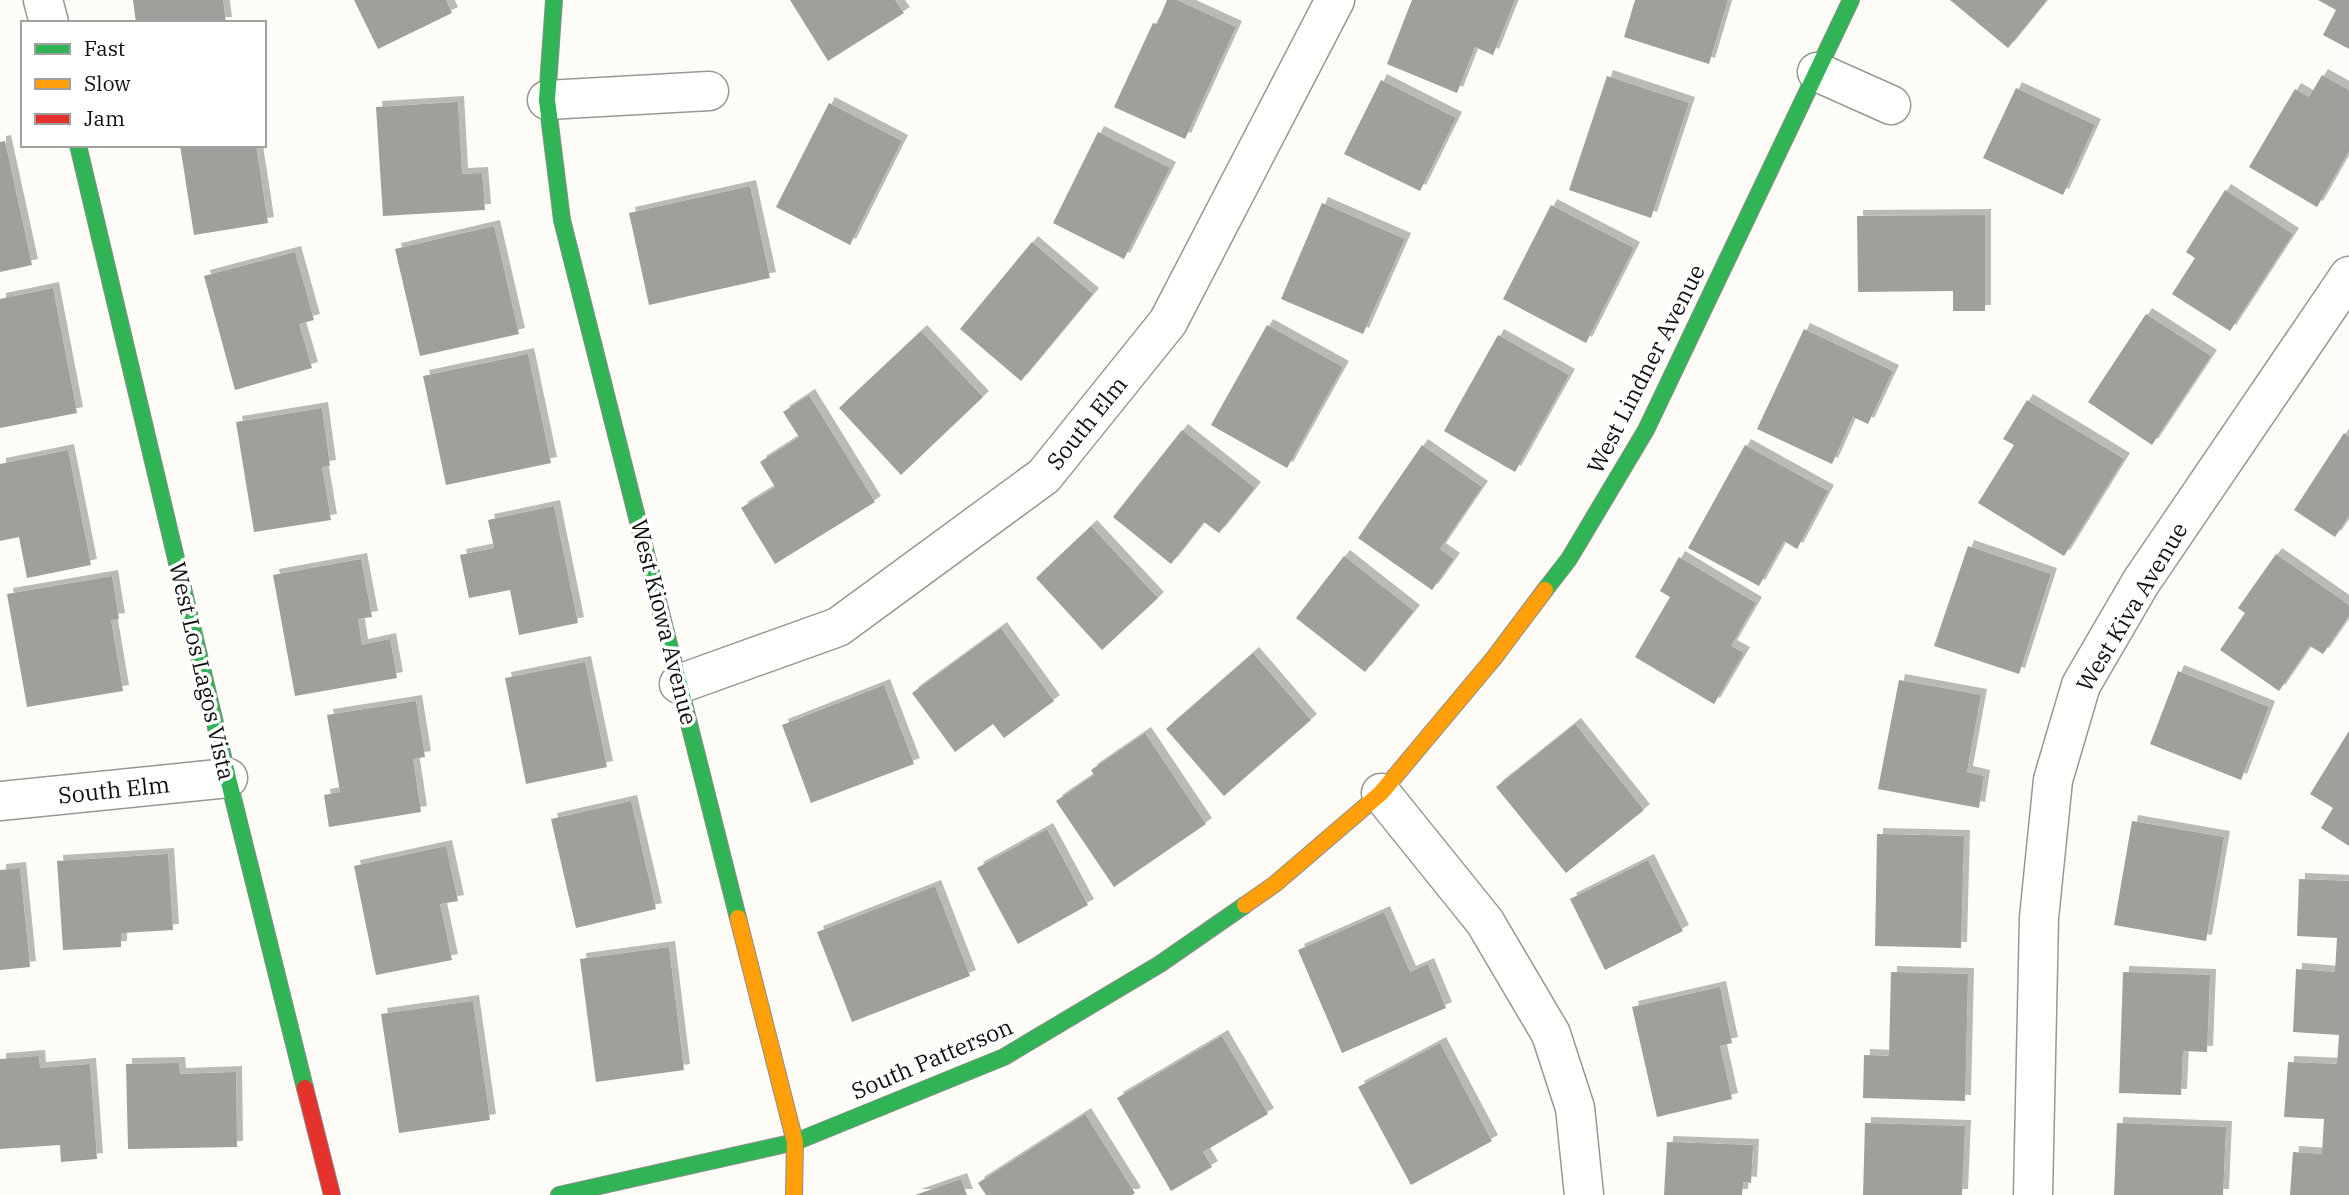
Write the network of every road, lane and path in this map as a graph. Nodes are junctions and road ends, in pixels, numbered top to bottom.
1 (43, 0) edge
2 (554, 0) edge
3 (1335, 0) edge
4 (1851, 0) edge
5 (48, 21) edge
6 (1817, 72) junction
7 (709, 91) dead end
8 (547, 100) junction
9 (1891, 105) dead end
10 (78, 147) edge
11 (2349, 276) edge
12 (679, 684) junction
13 (228, 778) junction
14 (1381, 793) junction
15 (0, 802) edge
16 (795, 1142) junction
17 (332, 1195) edge
18 (559, 1195) edge
19 (794, 1195) edge
20 (1584, 1195) edge
21 (2033, 1195) edge

1 - 5 street
2 - 8 street, West Kiowa Avenue
3 - 12 street, South Elm
4 - 6 street, West Lindner Avenue
6 - 9 street
6 - 14 street, West Lindner Avenue
7 - 8 street
8 - 12 street, West Kiowa Avenue
10 - 13 street, West Los Lagos Vista
11 - 21 street, West Kiva Avenue
12 - 16 street, West Kiowa Avenue
13 - 15 street, South Elm
13 - 17 street, West Los Lagos Vista
14 - 16 street, South Patterson
14 - 20 street
16 - 18 street, South Patterson
16 - 19 street, West Kiowa Avenue

